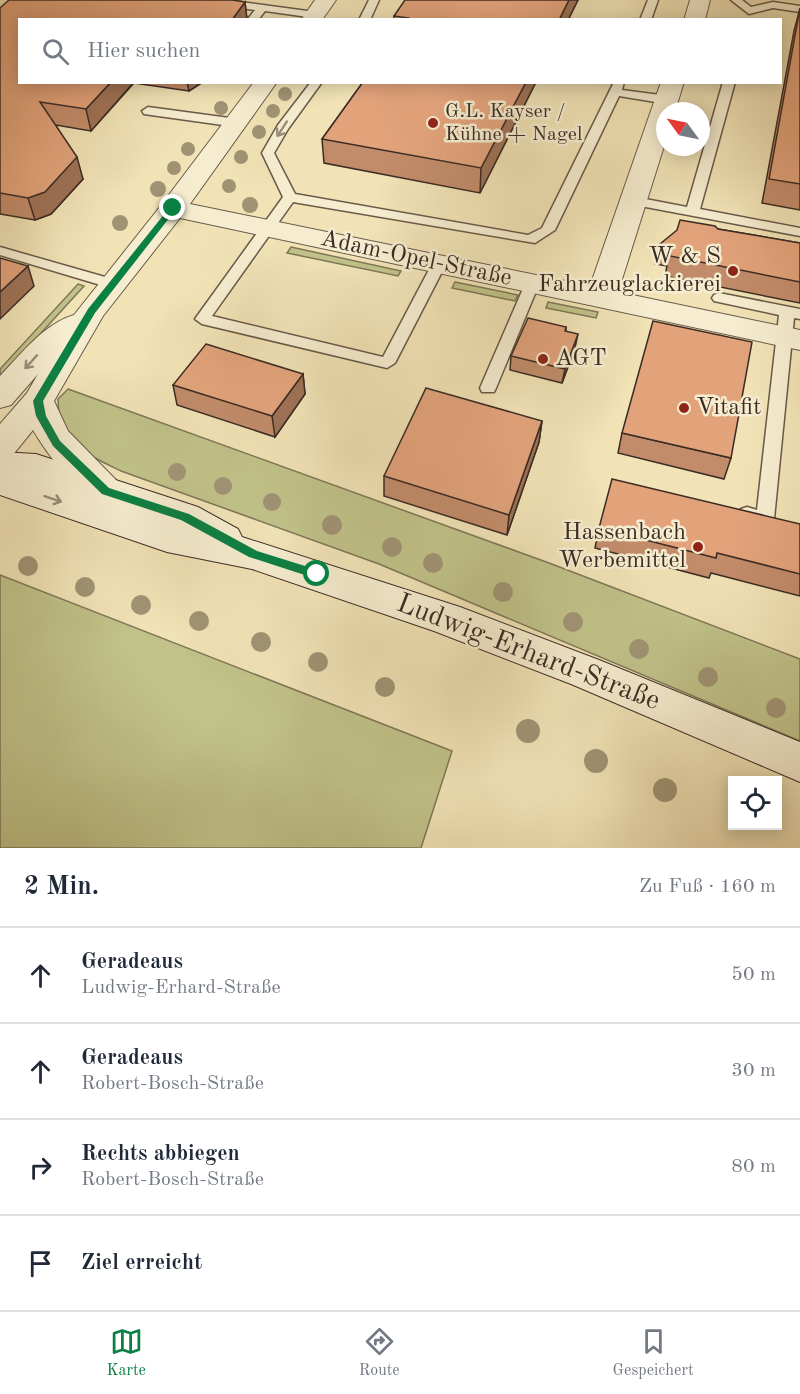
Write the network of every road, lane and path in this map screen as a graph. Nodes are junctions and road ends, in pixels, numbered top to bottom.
1 (203, 0) edge
2 (374, 0) edge
3 (653, 0) edge
4 (700, 0) edge
5 (736, 0) edge
6 (772, 3) edge
7 (266, 4) edge
8 (800, 9) edge
9 (317, 11) edge
10 (748, 15) edge
11 (254, 18) edge
12 (365, 18) edge
13 (646, 18) edge
14 (695, 18) edge
15 (265, 84) edge
16 (315, 84) edge
17 (728, 84) edge
18 (617, 87) edge
19 (670, 91) edge
20 (148, 111) dead end
21 (237, 123) junction
22 (290, 197) junction
23 (634, 201) junction
24 (173, 208) junction
25 (692, 212) junction
26 (267, 228) junction
27 (800, 232) edge
28 (0, 251) edge
29 (439, 264) junction
30 (114, 284) junction
31 (532, 284) junction
32 (601, 298) junction
33 (719, 298) dead end
34 (91, 311) junction
35 (793, 325) edge
36 (488, 388) dead end
37 (0, 397) edge
38 (38, 401) junction
39 (0, 447) edge
40 (0, 465) edge
41 (0, 476) edge
42 (106, 491) junction
43 (730, 510) edge
44 (253, 554) junction
45 (800, 762) edge

1 - 7 lane
2 - 12 lane
3 - 13 lane
4 - 14 street
5 - 10 lane
6 - 8 lane
6 - 10 lane
7 - 9 lane
7 - 11 lane
15 - 21 street
16 -> 22 lane
17 - 25 lane
18 - 19 lane
18 - 22 lane
19 - 23 street
20 - 21 lane
21 - 24 street
22 - 26 lane
23 - 25 lane
23 - 32 street
24 - 26 street, Adam-Opel-Straße
24 - 30 street
25 - 27 lane
26 - 29 street, Adam-Opel-Straße
26 - 29 lane
28 - 30 lane
29 - 31 street, Adam-Opel-Straße
30 - 34 street
31 - 32 street, Adam-Opel-Straße
31 - 36 lane
32 - 35 street, Adam-Opel-Straße
33 - 35 lane
34 -> 37 street
34 - 38 street
35 - 43 lane
38 - 39 street
38 - 42 street
40 - 42 street, Ludwig-Erhard-Straße
41 -> 44 street, Ludwig-Erhard-Straße
42 - 44 street, Ludwig-Erhard-Straße
44 - 45 street, Ludwig-Erhard-Straße

